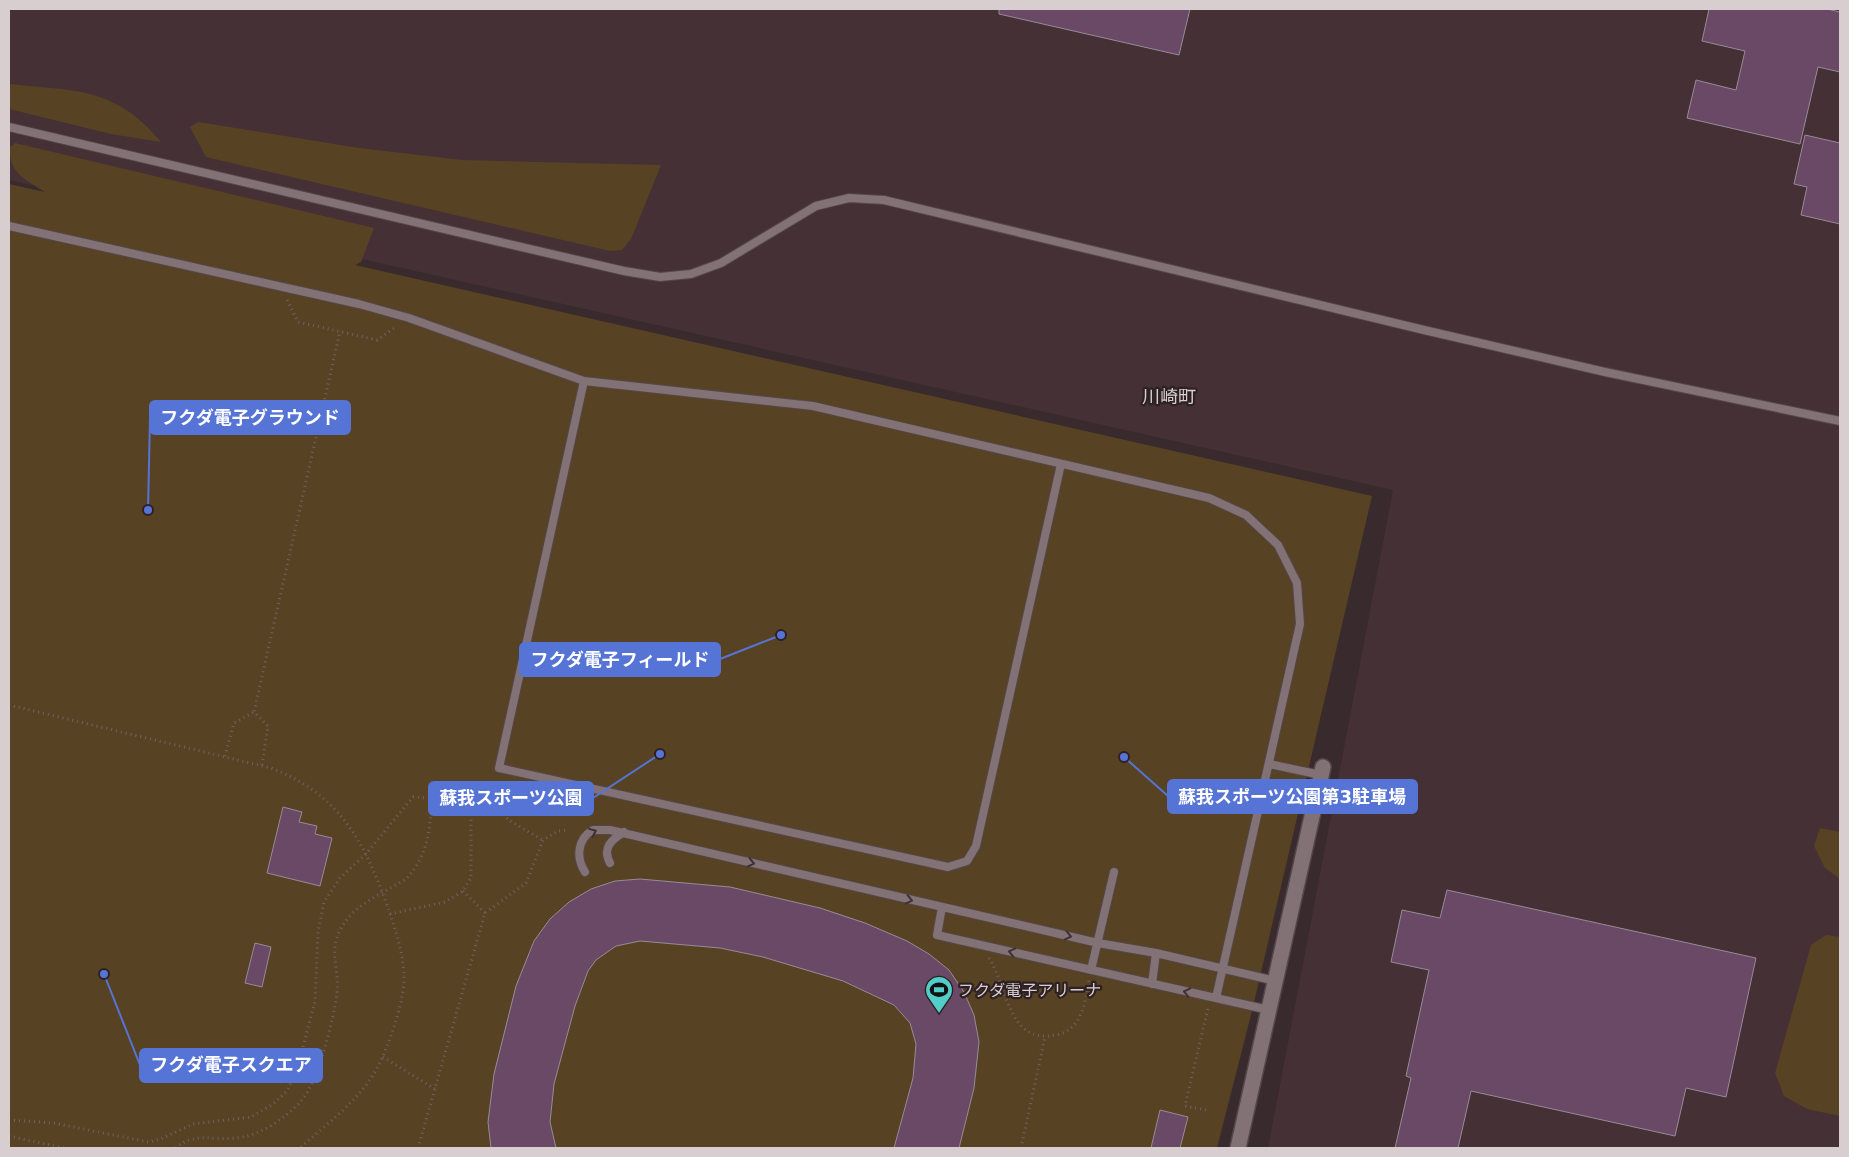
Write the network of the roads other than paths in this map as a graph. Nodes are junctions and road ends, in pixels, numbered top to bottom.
1 (9, 127) edge
2 (9, 226) edge
3 (584, 381) junction
4 (1840, 421) edge
5 (1061, 464) junction
6 (1269, 764) junction
7 (1322, 771) joint
8 (624, 832) junction
9 (610, 863) dead end
10 (586, 872) dead end
11 (1114, 872) dead end
12 (942, 907) junction
13 (1098, 943) junction
14 (1156, 952) junction
15 (1222, 969) junction
16 (1092, 970) junction
17 (1276, 981) junction
18 (1152, 984) junction
19 (1213, 998) junction
20 (1269, 1010) junction
21 (1238, 1148) edge

1 - 4 lane
2 - 3 lane
3 - 5 lane
3 - 5 lane
5 - 6 lane
6 - 7 lane
6 - 15 lane
7 - 17 street
8 - 9 lane
10 -> 8 lane
8 -> 12 lane
11 - 13 lane
12 -> 13 lane
16 -> 12 lane
13 - 14 lane
13 - 16 lane
14 - 15 lane
14 - 18 lane
15 - 17 lane
15 - 19 lane
16 - 18 lane
17 - 20 street
19 -> 18 lane
19 - 20 lane
20 - 21 street

